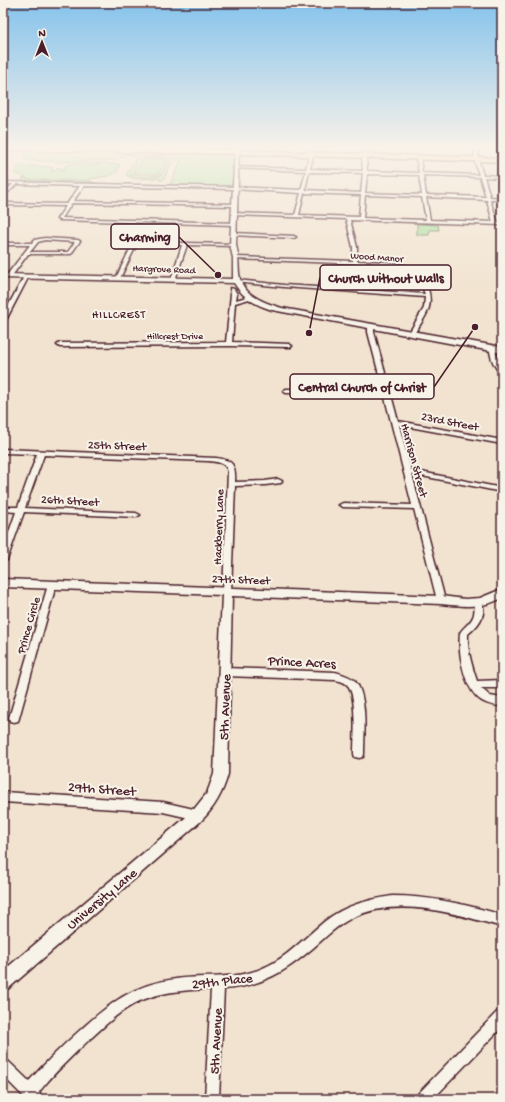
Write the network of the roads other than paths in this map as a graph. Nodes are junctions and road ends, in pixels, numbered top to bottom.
1 (74, 198) edge
2 (234, 198) edge
3 (300, 198) edge
4 (362, 198) edge
5 (424, 198) edge
6 (488, 198) edge
7 (3, 204) edge
8 (70, 204) junction
9 (234, 205) junction
10 (234, 214) junction
11 (256, 214) junction
12 (296, 216) junction
13 (348, 218) junction
14 (361, 218) junction
15 (257, 220) dead end
16 (428, 221) junction
17 (234, 224) junction
18 (496, 224) junction
19 (502, 224) edge
20 (140, 234) dead end
21 (234, 234) junction
22 (294, 237) dead end
23 (136, 243) junction
24 (3, 244) edge
25 (33, 244) junction
26 (185, 244) junction
27 (233, 245) junction
28 (26, 253) junction
29 (236, 258) junction
30 (355, 263) junction
31 (6, 276) edge
32 (27, 276) junction
33 (118, 278) junction
34 (236, 278) junction
35 (173, 280) junction
36 (215, 281) junction
37 (232, 289) dead end
38 (243, 290) junction
39 (428, 296) junction
40 (250, 298) junction
41 (233, 302) junction
42 (3, 320) edge
43 (372, 326) junction
44 (412, 334) junction
45 (229, 344) junction
46 (60, 345) dead end
47 (289, 346) dead end
48 (492, 348) junction
49 (502, 350) edge
50 (502, 372) edge
51 (286, 391) dead end
52 (386, 392) junction
53 (394, 423) junction
54 (502, 442) edge
55 (3, 451) edge
56 (41, 453) junction
57 (229, 463) joint
58 (407, 472) junction
59 (278, 481) dead end
60 (232, 484) junction
61 (502, 490) edge
62 (343, 506) dead end
63 (416, 507) junction
64 (3, 509) edge
65 (21, 510) junction
66 (136, 515) dead end
67 (3, 560) edge
68 (3, 583) edge
69 (52, 585) junction
70 (227, 592) junction
71 (502, 593) edge
72 (441, 600) junction
73 (478, 603) junction
74 (225, 672) junction
75 (502, 684) edge
76 (475, 685) junction
77 (502, 702) edge
78 (14, 718) dead end
79 (359, 754) dead end
80 (3, 797) edge
81 (198, 815) junction
82 (502, 921) edge
83 (3, 982) edge
84 (218, 984) junction
85 (502, 1017) edge
86 (3, 1066) edge
87 (32, 1096) edge
88 (212, 1099) edge
89 (423, 1099) edge

1 - 8 street
2 - 9 main road
3 - 12 street
4 - 14 street
5 - 16 street
6 - 18 street
7 - 8 street
8 - 9 street
8 - 17 street
9 - 10 main road
10 - 11 street
10 - 17 main road
11 - 12 street
11 - 15 street
12 - 13 street
13 - 14 street
13 - 30 street
14 - 16 street
16 - 18 street
17 - 21 main road
18 - 19 street
20 - 23 street
21 - 22 street
21 - 27 main road
23 - 26 street
23 - 33 street
24 - 25 street
25 - 28 street
25 - 28 street
26 - 27 street
26 - 35 street
27 - 29 main road
28 - 31 street
29 - 30 street, Wood Manor
29 - 34 main road
30 - 39 street, Wood Manor
31 - 32 main road, Hargrove Road
32 - 33 main road, Hargrove Road
32 - 42 street
33 - 35 main road, Hargrove Road
34 - 36 main road, Hargrove Road
34 - 38 main road
34 - 39 street
35 - 36 main road, Hargrove Road
36 - 38 main road
37 - 41 street
38 - 40 main road
39 - 44 street
40 - 41 street
40 - 43 main road
41 - 45 street
43 - 44 main road
43 - 52 street, Harrison Street
44 - 48 main road
45 - 46 street, Hillcrest Drive
45 - 47 street, Hillcrest Drive
48 - 49 main road
48 - 50 street
51 - 52 street
52 - 53 street, Harrison Street
53 - 54 street, 23rd Street
53 - 58 street, Harrison Street
55 - 56 street, 25th Street
56 - 57 street, 25th Street
56 - 65 street
57 - 60 street, Hackberry Lane
58 - 61 street
58 - 63 street, Harrison Street
59 - 60 street
60 - 70 street, Hackberry Lane
62 - 63 street
63 - 72 street, Harrison Street
64 - 65 street, 26th Street
65 - 66 street, 26th Street
65 - 67 street
68 - 69 street, 27th Street
69 - 70 street, 27th Street
69 - 78 street, Prince Circle
70 - 72 street, 27th Street
70 - 74 street, 5th Avenue
71 - 73 street
72 - 73 street, 27th Street
73 - 76 street
74 - 79 street, Prince Acres
74 - 81 street, 5th Avenue
75 - 76 street
76 - 77 street
80 - 81 street, 29th Street
81 - 83 street, University Lane
82 - 84 street, 29th Place
84 - 87 street, 29th Place
84 - 88 street, 5th Avenue
85 - 89 street
86 - 87 street

